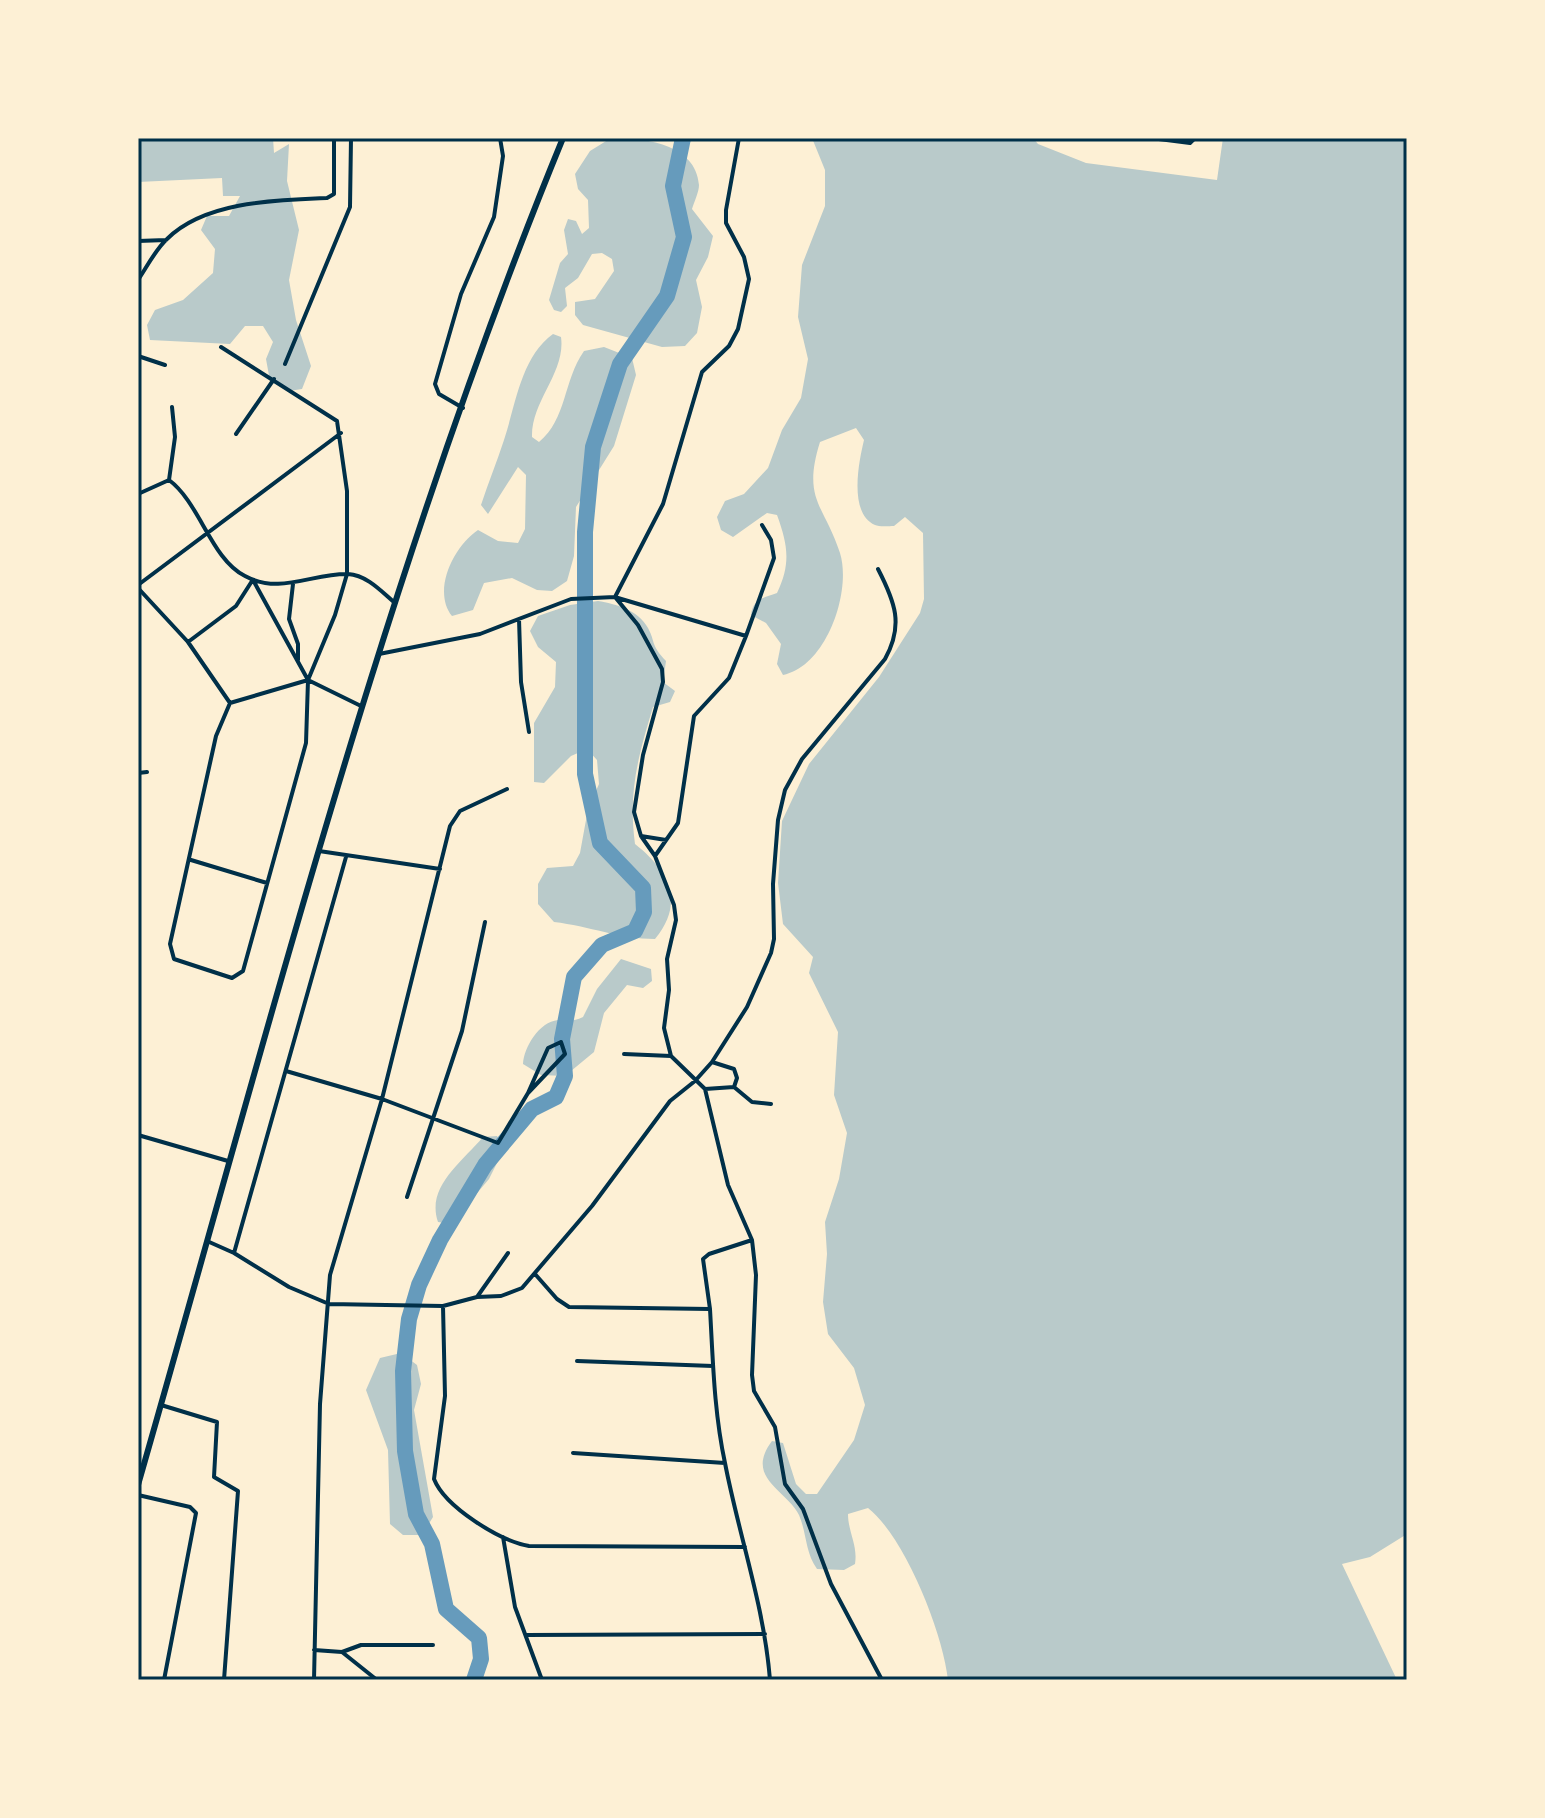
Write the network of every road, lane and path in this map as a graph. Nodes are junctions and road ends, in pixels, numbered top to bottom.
1 (334, 138) edge
2 (351, 138) edge
3 (500, 138) edge
4 (563, 138) edge
5 (739, 138) edge
6 (1151, 138) edge
7 (1195, 138) edge
8 (166, 240) junction
9 (138, 241) edge
10 (138, 280) edge
11 (221, 347) dead end
12 (138, 356) edge
13 (285, 364) dead end
14 (165, 365) dead end
15 (274, 379) junction
16 (172, 407) dead end
17 (463, 408) junction
18 (341, 433) junction
19 (236, 434) dead end
20 (169, 480) junction
21 (138, 494) edge
22 (762, 525) dead end
23 (208, 533) junction
24 (878, 569) dead end
25 (347, 574) junction
26 (253, 580) junction
27 (293, 584) junction
28 (138, 587) edge
29 (615, 597) junction
30 (395, 603) junction
31 (519, 619) junction
32 (746, 636) junction
33 (188, 642) junction
34 (379, 654) junction
35 (298, 662) junction
36 (308, 680) junction
37 (230, 703) junction
38 (363, 707) junction
39 (529, 732) dead end
40 (147, 772) dead end
41 (138, 773) edge
42 (507, 789) dead end
43 (641, 836) junction
44 (667, 840) junction
45 (317, 851) junction
46 (655, 856) junction
47 (346, 857) junction
48 (191, 860) junction
49 (440, 869) junction
50 (267, 883) junction
51 (485, 922) dead end
52 (624, 1054) dead end
53 (671, 1056) junction
54 (712, 1062) junction
55 (286, 1071) junction
56 (695, 1081) junction
57 (734, 1087) junction
58 (705, 1089) junction
59 (528, 1093) junction
60 (382, 1099) junction
61 (771, 1104) dead end
62 (433, 1118) junction
63 (138, 1135) edge
64 (228, 1161) junction
65 (407, 1197) dead end
66 (752, 1240) junction
67 (206, 1241) junction
68 (234, 1253) junction
69 (508, 1253) dead end
70 (535, 1274) junction
71 (477, 1297) junction
72 (329, 1304) junction
73 (443, 1306) junction
74 (710, 1309) junction
75 (577, 1361) dead end
76 (713, 1366) junction
77 (161, 1405) junction
78 (573, 1453) dead end
79 (725, 1463) junction
80 (138, 1485) edge
81 (138, 1495) edge
82 (503, 1537) junction
83 (746, 1547) junction
84 (766, 1634) junction
85 (527, 1635) junction
86 (433, 1645) dead end
87 (314, 1650) junction
88 (342, 1652) junction
89 (164, 1680) edge
90 (224, 1680) edge
91 (314, 1680) edge
92 (377, 1680) edge
93 (542, 1680) edge
94 (770, 1680) edge
95 (882, 1680) edge

1 - 8 street
2 - 13 street
3 - 17 street
4 - 17 main road
5 - 29 street
6 - 7 street
8 - 9 street
8 - 10 street
11 - 15 street
12 - 14 street
15 - 18 street
15 - 19 street
16 - 20 street
17 - 30 main road
18 - 23 street
18 - 25 street
20 - 21 street
20 - 23 street
22 - 32 street
23 - 26 street
23 - 28 street
24 - 54 street
25 - 27 street
25 - 30 street
25 - 36 street
26 - 27 street
26 - 33 street
26 - 35 street
27 - 35 street
28 - 33 street
29 - 31 street
29 - 32 street
29 - 43 street
30 - 34 main road
31 - 34 street
31 - 39 street
32 - 44 street
33 - 37 street
34 - 38 main road
35 - 36 street
36 - 37 street
36 - 38 street
36 - 50 street
37 - 48 street
38 - 45 main road
40 - 41 street
42 - 49 street
43 - 44 street
43 - 46 street
44 - 46 street
45 - 47 street
45 - 64 main road
46 - 53 street
47 - 49 street
47 - 55 street
48 - 50 street
48 - 50 street
49 - 60 street
51 - 62 street
52 - 53 street
53 - 56 street
54 - 56 street
54 - 57 street
55 - 60 street
55 - 68 street
56 - 58 street
56 - 70 street
57 - 58 street
57 - 61 street
58 - 66 street
59 - 59 street
59 - 62 street
60 - 62 street
60 - 72 street
62 - 65 street
63 - 64 street
64 - 67 main road
66 - 74 street
66 - 95 street
67 - 68 street
67 - 77 main road
68 - 72 street
69 - 71 street
70 - 71 street
70 - 74 street
71 - 73 street
72 - 73 street
72 - 87 street
73 - 82 street
74 - 76 street
75 - 76 street
76 - 79 street
77 - 80 main road
77 - 90 street
78 - 79 street
79 - 83 street
81 - 89 street
82 - 83 street
82 - 85 street
83 - 84 street
84 - 85 street
84 - 94 street
85 - 93 street
86 - 88 street
87 - 88 street
87 - 91 street
88 - 92 street

